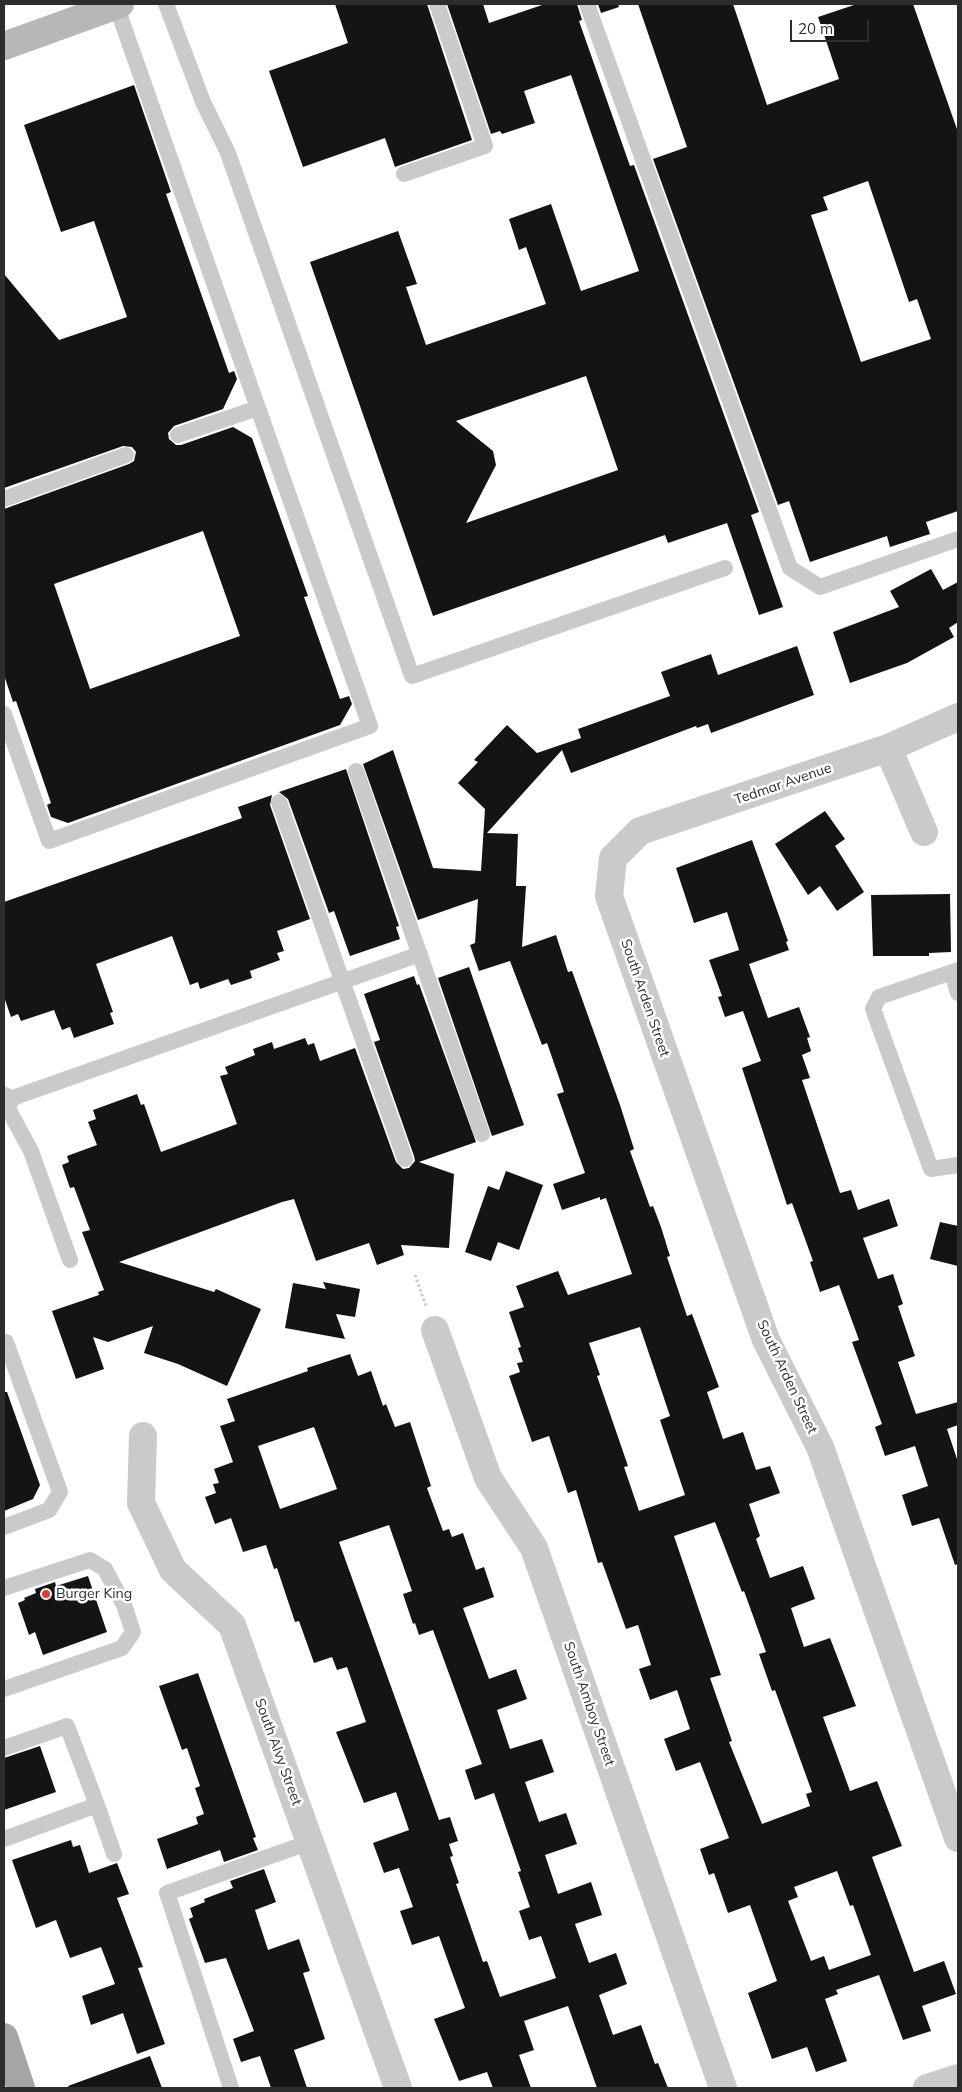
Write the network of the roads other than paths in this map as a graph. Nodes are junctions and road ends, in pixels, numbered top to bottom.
1 (118, 4) edge
2 (166, 4) edge
3 (436, 4) edge
4 (587, 4) edge
5 (4, 46) edge
6 (404, 174) dead end
7 (258, 408) junction
8 (178, 435) dead end
9 (126, 455) dead end
10 (4, 498) edge
11 (958, 539) edge
12 (724, 568) dead end
13 (4, 714) edge
14 (958, 717) edge
15 (888, 748) junction
16 (356, 771) dead end
17 (279, 802) dead end
18 (924, 832) dead end
19 (613, 858) joint
20 (420, 954) junction
21 (955, 971) edge
22 (342, 982) junction
23 (958, 993) edge
24 (4, 1099) edge
25 (482, 1134) dead end
26 (405, 1159) dead end
27 (958, 1165) edge
28 (70, 1260) dead end
29 (435, 1330) road end
30 (6, 1342) dead end
31 (143, 1436) dead end
32 (4, 1527) edge
33 (4, 1588) edge
34 (4, 1689) edge
35 (4, 1748) edge
36 (96, 1805) junction
37 (4, 1838) edge
38 (958, 1838) edge
39 (310, 1842) junction
40 (114, 1854) dead end
41 (4, 2037) edge
42 (958, 2078) edge
43 (14, 2084) edge
44 (229, 2088) edge
45 (398, 2088) edge
46 (723, 2088) edge
47 (927, 2088) edge

1 - 5 main road
1 - 7 lane
2 - 12 lane
3 - 6 lane
4 - 11 lane
7 - 8 lane
7 - 13 lane
9 - 10 lane
14 - 15 street, Tedmar Avenue
15 - 18 street
15 - 19 street, Tedmar Avenue
16 - 20 lane
17 - 22 lane
19 - 38 street, South Arden Street
20 - 22 lane
20 - 25 lane
21 - 23 lane
21 - 27 lane
22 - 24 lane
22 - 26 lane
24 - 28 lane
29 - 46 street, South Amboy Street
30 - 32 lane
31 - 39 street, South Alvy Street
33 - 34 lane
35 - 36 lane
36 - 37 lane
36 - 40 lane
39 - 44 lane
39 - 45 street, South Alvy Street
41 - 43 main road
42 - 47 street

